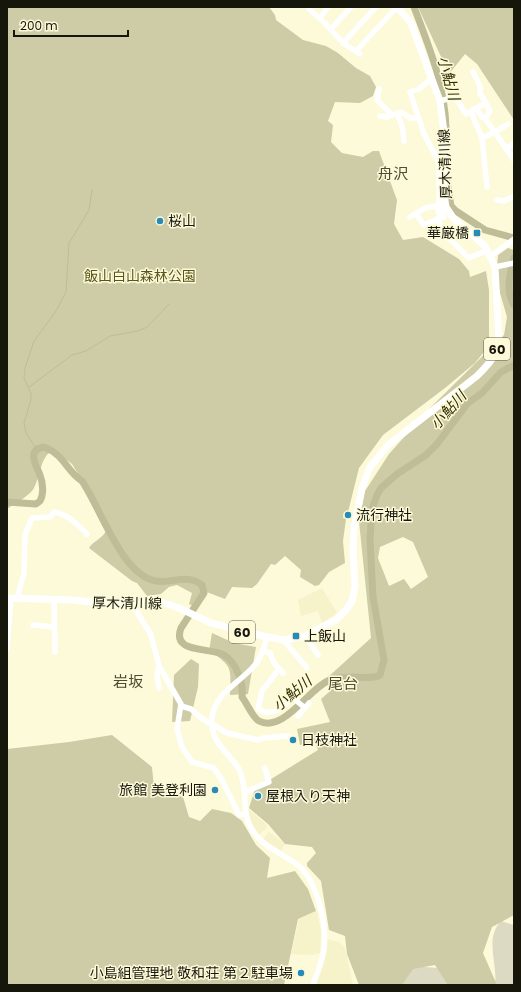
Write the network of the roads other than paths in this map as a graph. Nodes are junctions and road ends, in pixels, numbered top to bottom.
1 (328, 7) edge
2 (351, 7) edge
3 (376, 7) edge
4 (397, 7) edge
5 (308, 10) edge
6 (320, 18) junction
7 (331, 29) junction
8 (343, 43) junction
9 (473, 72) dead end
10 (432, 78) junction
11 (379, 89) dead end
12 (441, 100) junction
13 (486, 103) junction
14 (473, 110) junction
15 (394, 114) junction
16 (380, 116) dead end
17 (417, 118) junction
18 (485, 118) junction
19 (508, 124) dead end
20 (495, 132) junction
21 (482, 138) junction
22 (404, 141) dead end
23 (514, 143) edge
24 (506, 149) junction
25 (514, 160) edge
26 (487, 186) dead end
27 (441, 194) junction
28 (514, 196) edge
29 (497, 200) dead end
30 (416, 214) junction
31 (410, 217) dead end
32 (439, 219) junction
33 (514, 239) edge
34 (490, 253) junction
35 (514, 263) edge
36 (495, 267) junction
37 (87, 534) dead end
38 (12, 598) edge
39 (54, 599) junction
40 (132, 604) junction
41 (33, 625) dead end
42 (54, 627) junction
43 (304, 636) junction
44 (267, 637) junction
45 (287, 640) junction
46 (7, 649) edge
47 (263, 650) junction
48 (55, 652) dead end
49 (318, 655) dead end
50 (159, 666) junction
51 (307, 668) dead end
52 (159, 688) dead end
53 (309, 703) dead end
54 (181, 706) junction
55 (304, 708) junction
56 (298, 716) dead end
57 (211, 724) junction
58 (288, 736) dead end
59 (264, 768) dead end
60 (245, 792) junction
61 (246, 814) junction
62 (313, 985) edge

1 - 6 street
2 - 7 street
3 - 8 street
4 - 8 street
4 - 10 main road, 厚木清川線 / 60
5 - 6 street
6 - 7 street
7 - 8 street
9 - 13 street
10 - 12 main road, 厚木清川線 / 60
10 - 17 street
11 - 15 street
12 - 14 street
12 - 27 main road, 厚木清川線 / 60
13 - 14 street
13 - 18 street
14 - 18 street
14 - 21 street
15 - 16 street
15 - 17 street
15 - 22 street
17 - 27 street
18 - 20 street
19 - 20 street
20 - 21 street
20 - 24 street
21 - 26 street
23 - 24 street
24 - 25 street
27 - 32 street
27 - 34 main road, 厚木清川線 / 60
28 - 29 street
30 - 31 street
30 - 32 street
30 - 32 street
32 - 34 street
33 - 34 street
34 - 36 main road, 厚木清川線 / 60
35 - 36 street
36 - 43 main road, 厚木清川線 / 60
37 - 38 street
38 - 39 main road, 厚木清川線 / 60
38 - 46 street
39 - 40 main road, 厚木清川線 / 60
39 - 42 street
40 - 44 main road, 厚木清川線 / 60
40 - 50 street
41 - 42 street
42 - 48 street
43 - 45 main road, 60
43 - 49 street
44 - 45 main road, 厚木清川線 / 60
44 - 47 street
45 - 51 street
47 - 55 street
47 - 57 street
50 - 52 street
50 - 54 street
53 - 55 street
54 - 57 street
54 - 61 street
55 - 56 street
57 - 58 street
57 - 60 street
59 - 60 street
60 - 61 street
61 - 62 street

